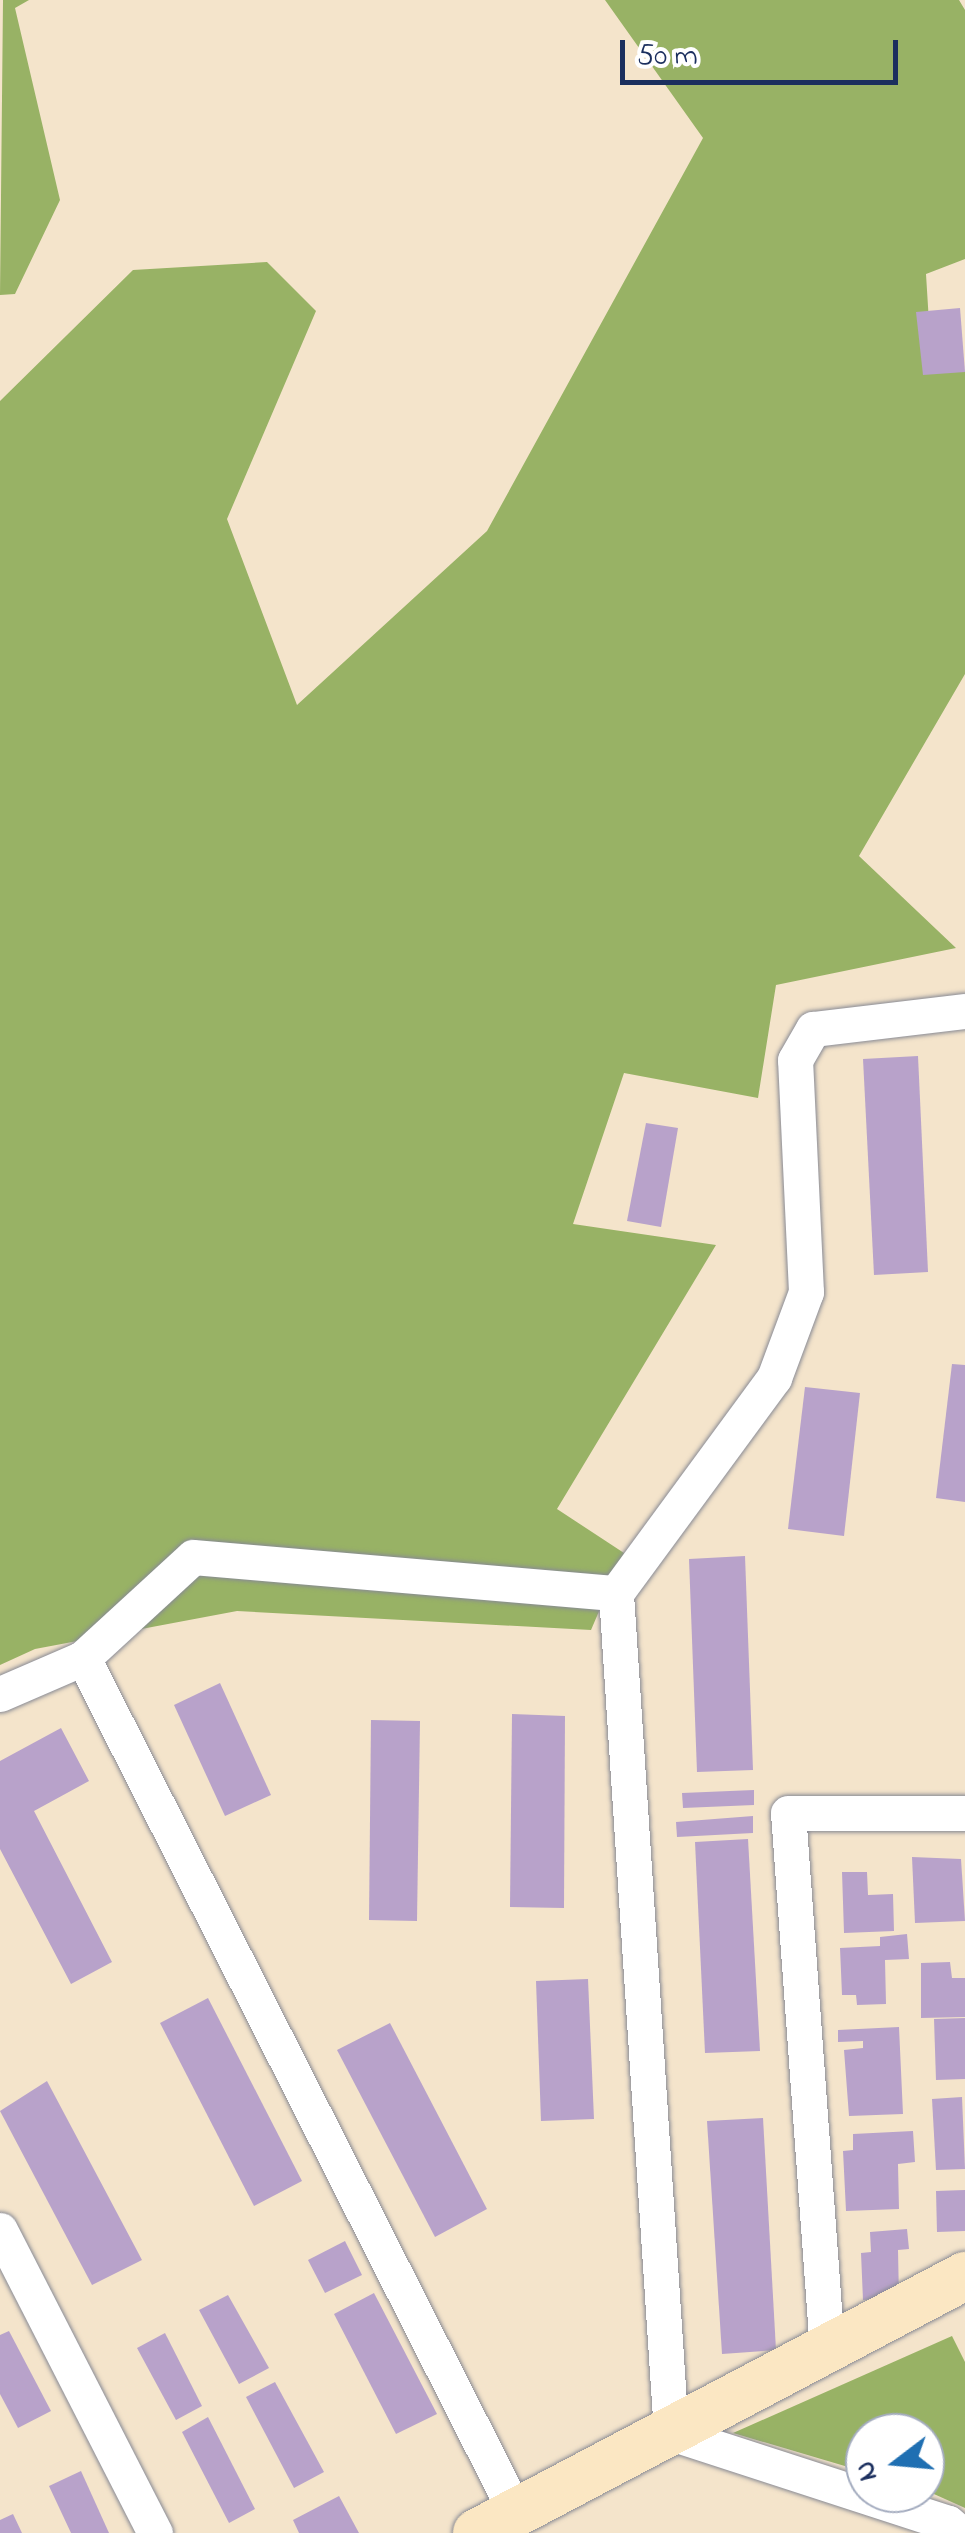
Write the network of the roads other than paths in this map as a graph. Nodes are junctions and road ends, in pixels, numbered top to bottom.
1 (965, 1011) edge
2 (616, 1593) junction
3 (83, 1658) junction
4 (0, 1694) edge
5 (965, 1813) edge
6 (0, 2230) edge
7 (965, 2276) edge
8 (827, 2350) junction
9 (671, 2432) junction
10 (496, 2523) edge
11 (155, 2533) edge
12 (960, 2533) edge

1 - 2 street
2 - 3 street
2 - 9 street
3 - 4 street
3 - 10 street
5 - 8 street
6 - 11 street
7 - 8 street
8 - 9 street
9 - 10 street
9 - 12 street

